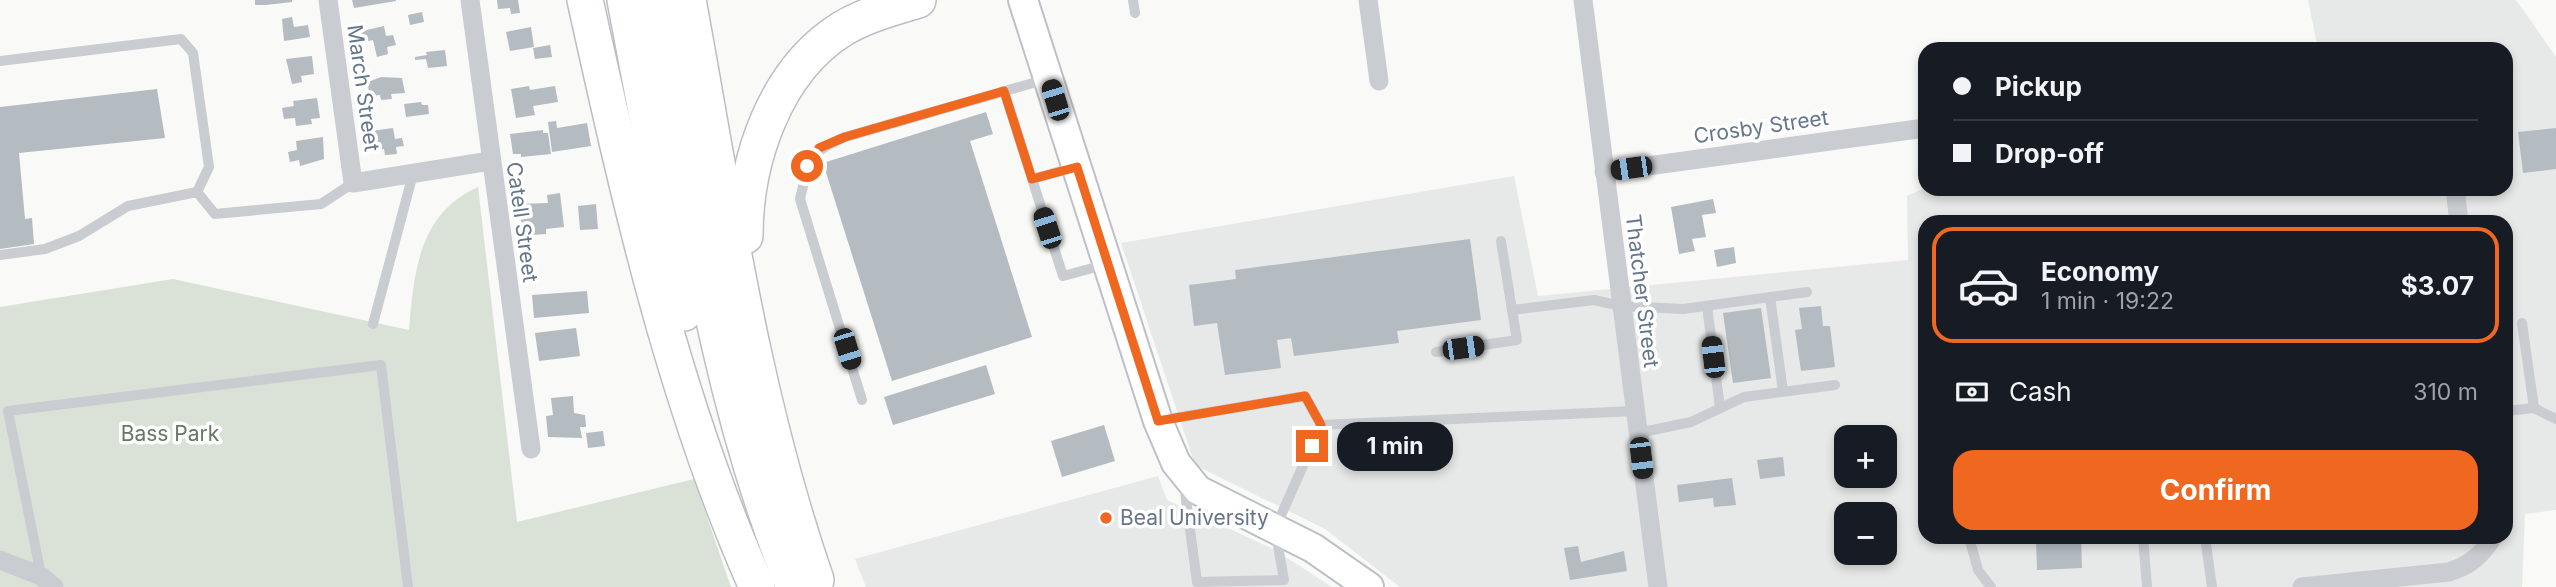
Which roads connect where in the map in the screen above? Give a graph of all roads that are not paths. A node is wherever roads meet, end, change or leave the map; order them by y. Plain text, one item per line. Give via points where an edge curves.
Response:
1 (328, 0) edge
2 (470, 0) edge
3 (585, 0) edge
4 (625, 0) edge
5 (655, 0) edge
6 (688, 0) edge
7 (918, 0) edge
8 (1023, 0) edge
9 (1133, 0) edge
10 (1368, 0) edge
11 (1583, 0) edge
12 (1135, 13) dead end
13 (0, 61) edge
14 (1048, 78) junction
15 (1379, 81) dead end
16 (1004, 91) junction
17 (1918, 129) edge
18 (491, 161) junction
19 (1077, 167) junction
20 (1604, 172) junction
21 (414, 173) junction
22 (1032, 179) junction
23 (353, 183) junction
24 (197, 192) junction
25 (2456, 196) edge
26 (2458, 215) edge
27 (1501, 241) dead end
28 (0, 255) edge
29 (1108, 264) junction
30 (1807, 292) dead end
31 (1770, 298) junction
32 (1621, 306) junction
33 (1707, 306) junction
34 (1512, 310) junction
35 (2522, 323) dead end
36 (373, 324) dead end
37 (1436, 352) dead end
38 (753, 355) junction
39 (1835, 385) dead end
40 (1783, 391) junction
41 (862, 400) dead end
42 (1720, 408) junction
43 (2534, 408) junction
44 (2513, 410) edge
45 (1635, 411) junction
46 (2556, 419) edge
47 (1158, 421) junction
48 (1321, 425) junction
49 (1638, 433) junction
50 (531, 449) dead end
51 (1182, 473) junction
52 (1275, 529) junction
53 (1971, 544) edge
54 (2144, 544) edge
55 (2206, 544) edge
56 (2488, 544) edge
57 (0, 560) edge
58 (48, 582) edge
59 (1285, 583) edge
60 (408, 587) edge
61 (758, 587) edge
62 (794, 587) edge
63 (818, 587) edge
64 (1369, 587) edge
65 (1658, 587) edge
66 (1991, 587) edge
67 (2147, 587) edge
68 (2212, 587) edge
69 (2302, 587) edge

1 - 23 street, March Street
2 - 18 street, Catell Street
3 - 61 highway via 667,333 726,512
4 - 61 highway via 703,401
5 - 62 highway via 725,370 748,460
6 - 38 highway
7 - 38 highway via 866,17 834,35 800,68 772,116 751,172 746,210 746,287
8 - 14 street
9 - 12 lane
10 - 15 street
11 - 20 street, Thatcher Street
13 - 24 lane via 181,38 193,53 209,167
14 - 16 lane
14 - 19 street
16 - 22 lane
16 - 41 lane via 845,137 819,148 807,166 800,199
17 - 20 street, Crosby Street
18 - 21 street
18 - 50 street, Catell Street
19 - 22 lane
19 - 29 street
20 - 32 street, Thatcher Street
21 - 23 street
21 - 36 lane
22 - 29 lane via 1063,276
23 - 24 lane via 321,204 215,214
24 - 28 lane via 128,206 109,220 45,249
25 - 26 street
27 - 34 lane
29 - 47 street
30 - 31 lane
31 - 33 lane
31 - 40 lane
32 - 33 lane
32 - 34 lane via 1594,300
32 - 45 street, Thatcher Street
33 - 42 lane
34 - 37 lane via 1517,340
35 - 43 lane
38 - 63 highway via 778,463
39 - 40 lane
40 - 42 lane via 1744,397
42 - 49 lane via 1691,422
43 - 44 lane
43 - 46 lane
45 - 48 lane
45 - 49 street, Thatcher Street
47 - 48 lane via 1305,396
47 - 51 street
48 - 52 lane
49 - 65 street, Thatcher Street
51 - 52 street via 1206,496
51 - 59 lane via 1197,582
52 - 59 lane
52 - 64 street via 1328,557
53 - 66 lane via 1978,570
54 - 67 lane
55 - 68 lane
56 - 69 street via 2468,566 2449,572
57 - 58 street
58 - 60 lane via 8,411 381,365

